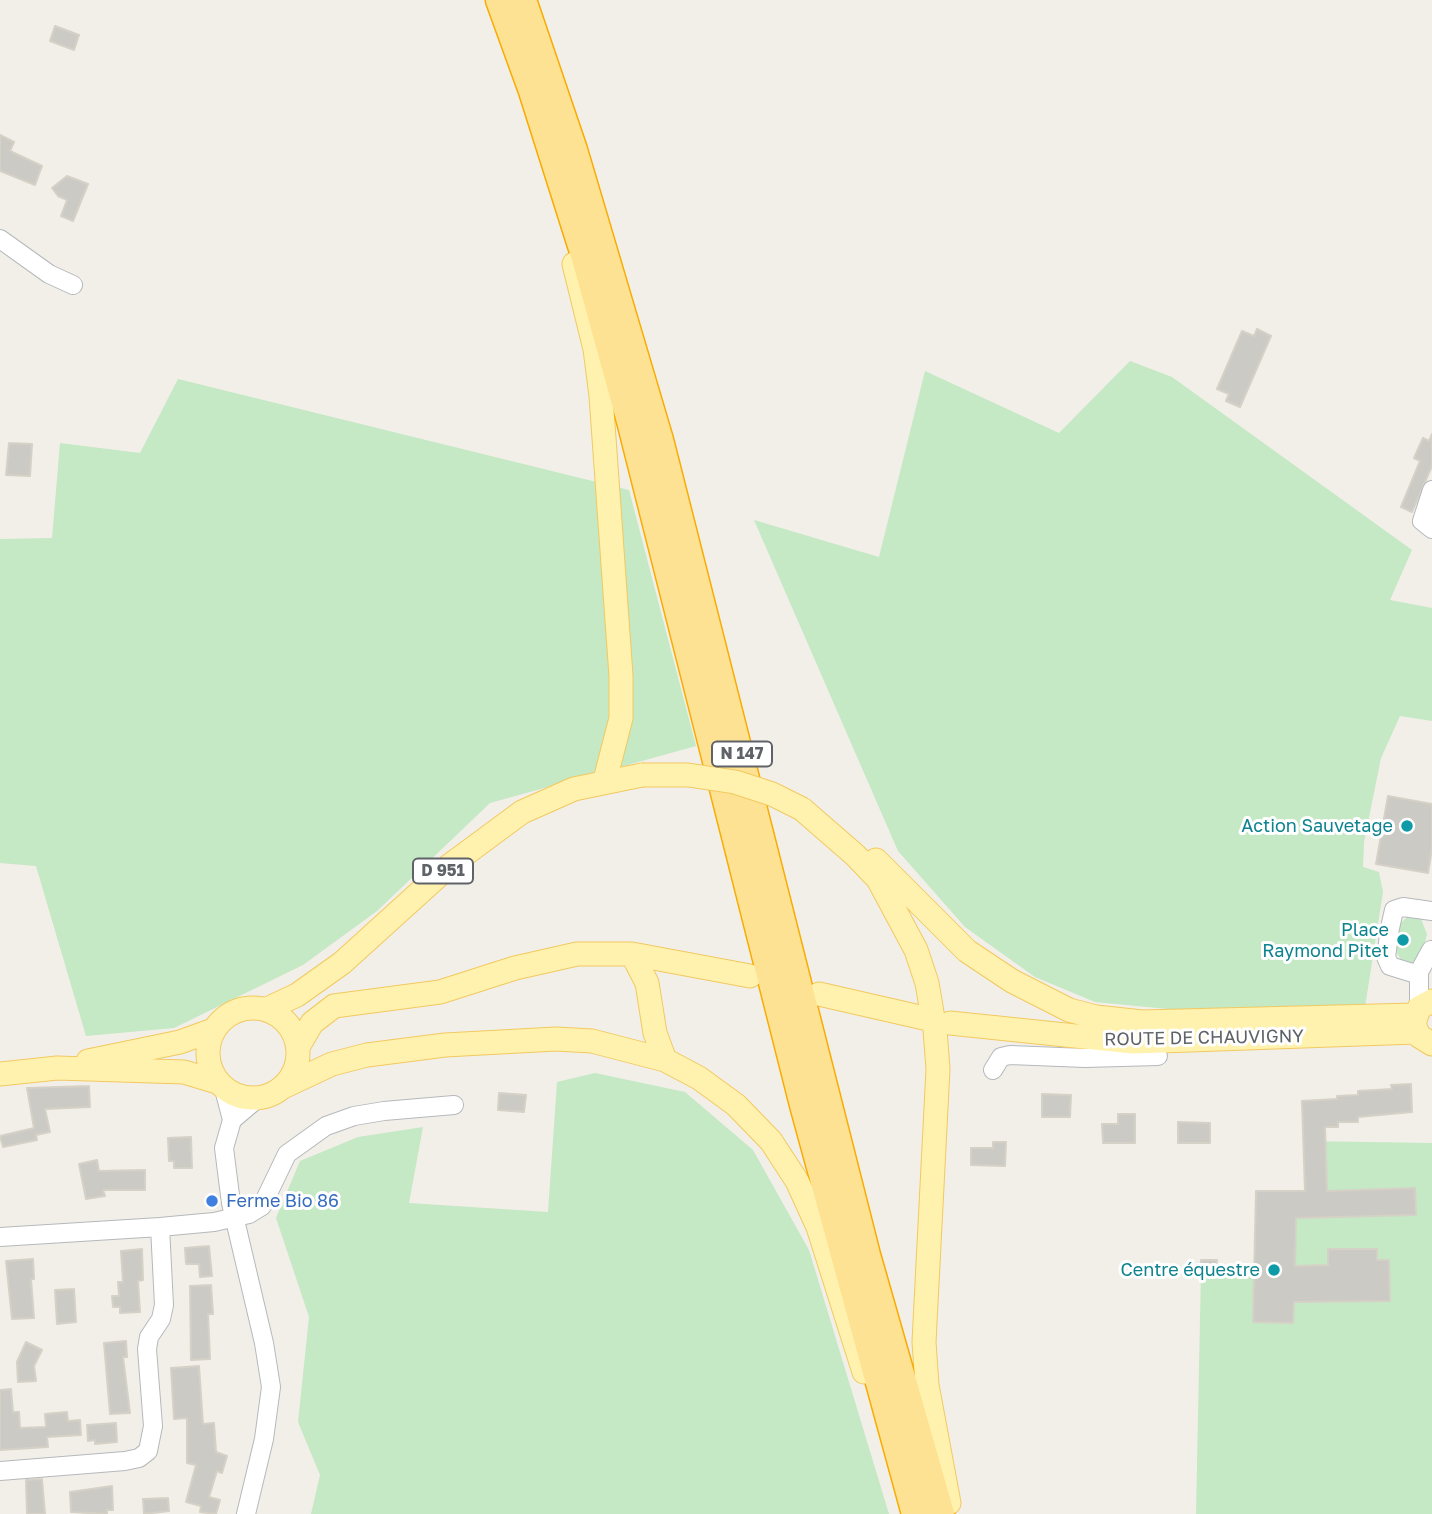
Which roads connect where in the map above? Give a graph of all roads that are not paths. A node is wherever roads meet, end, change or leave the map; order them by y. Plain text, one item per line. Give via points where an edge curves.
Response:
1 (499, 0) edge
2 (523, 0) edge
3 (532, 91) junction
4 (0, 239) edge
5 (73, 285) dead end
6 (1432, 490) edge
7 (1432, 528) edge
8 (606, 780) junction
9 (802, 809) junction
10 (1432, 911) edge
11 (632, 954) junction
12 (1428, 958) edge
13 (750, 976) dead end
14 (819, 994) dead end
15 (267, 1009) junction
16 (924, 1018) dead end
17 (1423, 1020) edge
18 (950, 1023) dead end
19 (214, 1030) junction
20 (1162, 1044) junction
21 (298, 1047) junction
22 (665, 1060) junction
23 (57, 1068) junction
24 (993, 1070) dead end
25 (0, 1074) edge
26 (221, 1085) junction
27 (283, 1087) junction
28 (258, 1098) junction
29 (454, 1105) dead end
30 (233, 1120) junction
31 (235, 1218) junction
32 (160, 1227) junction
33 (0, 1237) edge
34 (0, 1471) edge
35 (246, 1514) edge
36 (914, 1514) edge
37 (941, 1514) edge
38 (952, 1514) edge

1 - 3 highway, N 147
2 - 37 highway, N 147 via 574,150 660,440 867,1255
3 - 8 main road via 594,349 601,396 622,697
3 - 36 highway, N 147 via 630,421 803,1105
4 - 5 street
6 - 7 street via 1422,521
8 - 9 main road, D 951, bridge via 688,775 735,782
8 - 15 main road, D 951 via 549,799 498,827 342,963 297,995
9 - 20 main road, ROUTE DE CHAUVIGNY / D 951 via 820,817 872,857 967,951 1012,981 1069,1010 1105,1018
9 - 38 main road via 877,879 916,950 927,983 938,1069 924,1342 931,1412
10 - 12 street via 1394,910 1386,957 1390,966
11 - 13 main road
11 - 21 main road via 549,959 440,992 334,1006 312,1023
11 - 22 main road via 647,982 655,1033
12 - 17 street
14 - 16 main road
15 - 19 main road via 237,1010
15 - 21 main road via 288,1024
17 - 20 main road, ROUTE DE CHAUVIGNY / D 951
18 - 20 main road, ROUTE DE CHAUVIGNY / D 951
19 - 23 main road via 180,1042
19 - 26 main road via 207,1056
20 - 24 street via 1085,1058 1010,1055 1001,1057
21 - 27 main road via 296,1069
22 - 27 main road via 592,1041 445,1045 358,1057
22 - 36 main road via 736,1105 771,1141 797,1181 818,1227
23 - 25 main road
23 - 26 main road via 184,1072
26 - 28 main road via 246,1098
26 - 30 street
27 - 28 main road
28 - 30 street
29 - 31 street via 364,1114 326,1126 287,1154 262,1206
30 - 31 street via 224,1148
31 - 32 street
31 - 35 street via 271,1387
32 - 33 street
32 - 34 street via 164,1305 147,1349 153,1426 148,1451 125,1461

